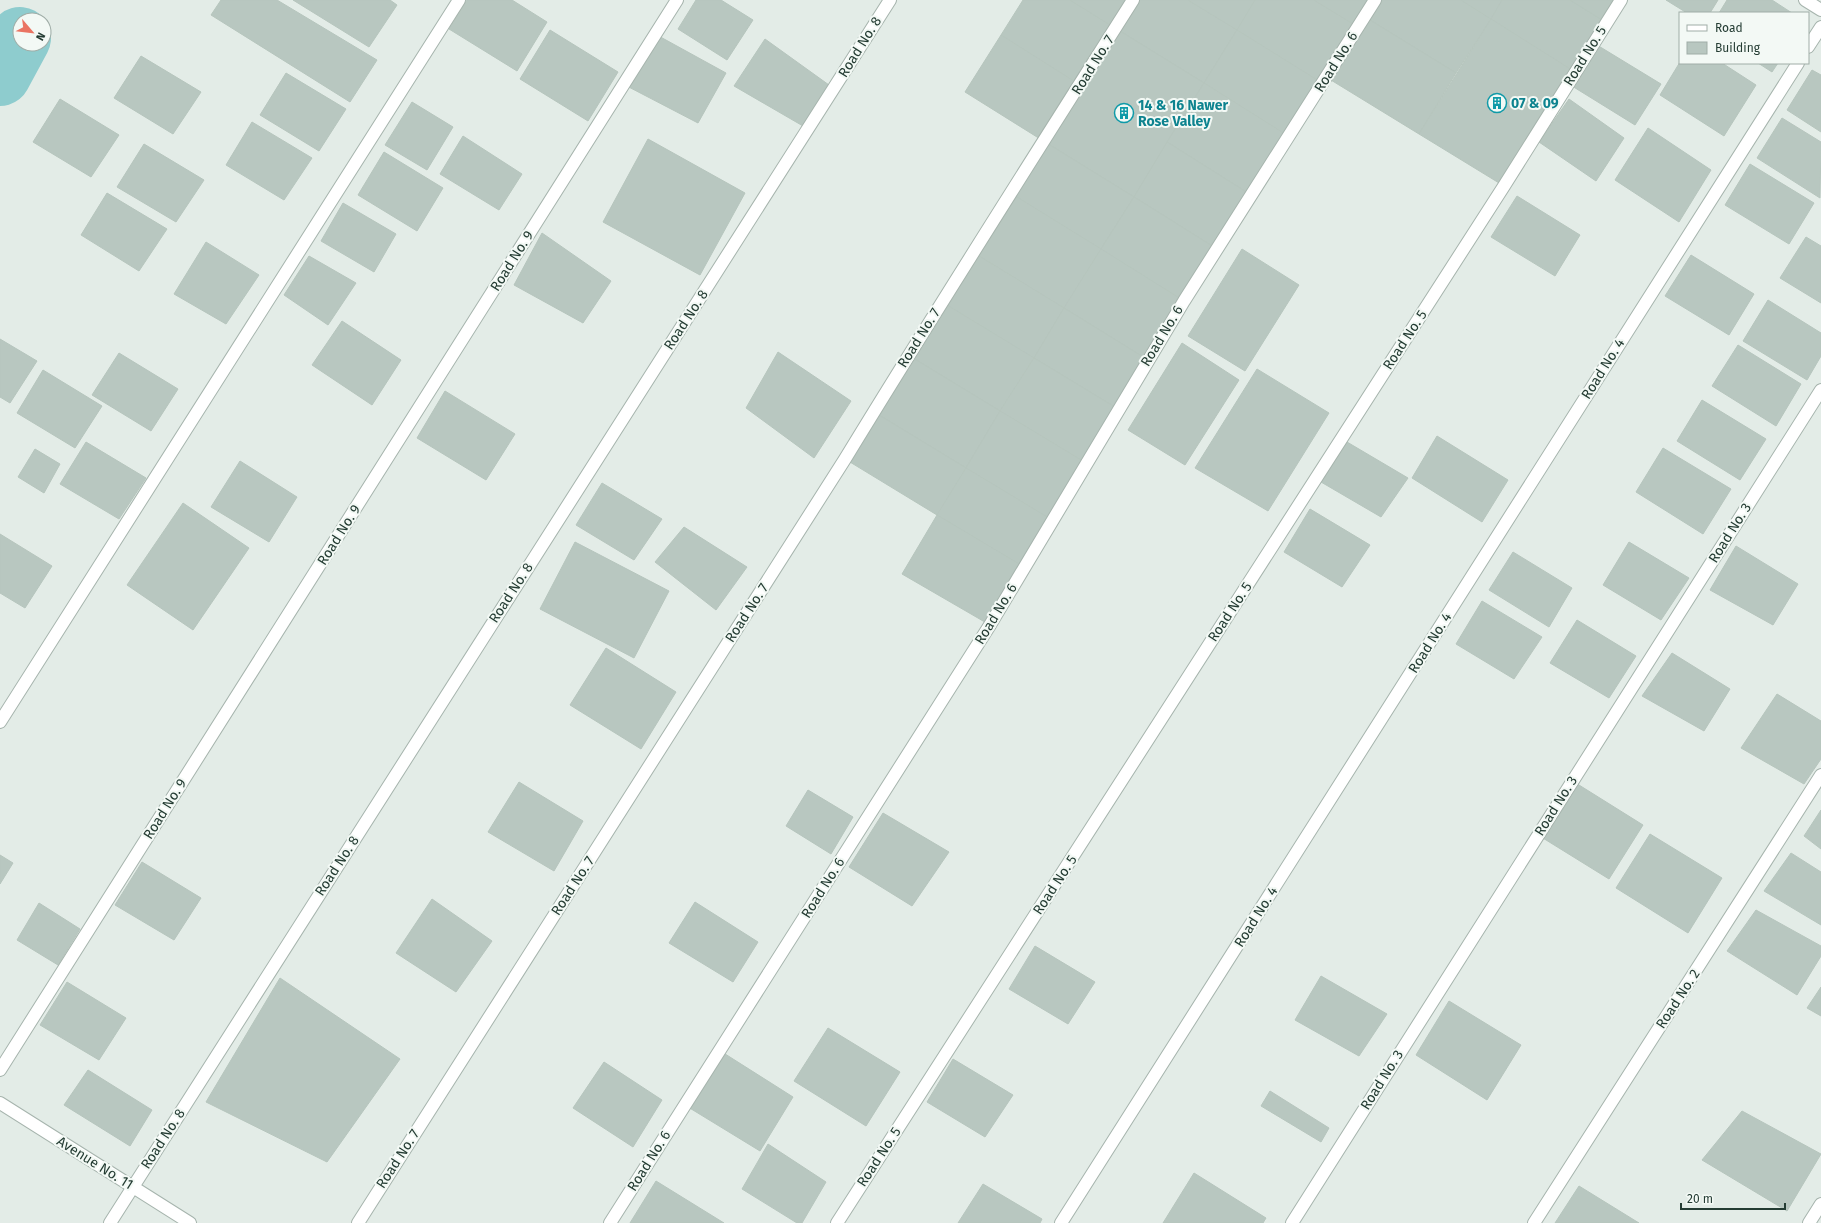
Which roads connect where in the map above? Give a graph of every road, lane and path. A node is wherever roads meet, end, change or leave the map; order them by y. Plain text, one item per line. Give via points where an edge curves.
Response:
1 (459, 0) edge
2 (677, 0) edge
3 (890, 0) edge
4 (1133, 0) edge
5 (1375, 0) edge
6 (1621, 0) edge
7 (1805, 0) edge
8 (1821, 10) edge
9 (1821, 26) edge
10 (1809, 45) edge
11 (1797, 64) edge
12 (1821, 390) edge
13 (0, 722) edge
14 (1821, 775) edge
15 (0, 1070) edge
16 (0, 1103) edge
17 (132, 1186) junction
18 (1821, 1204) edge
19 (110, 1223) edge
20 (190, 1223) edge
21 (358, 1223) edge
22 (610, 1223) edge
23 (837, 1223) edge
24 (1062, 1223) edge
25 (1292, 1223) edge
26 (1534, 1223) edge
27 (1809, 1223) edge

1 - 13 street
2 - 15 street, Road No. 9
3 - 17 street, Road No. 8
4 - 21 street, Road No. 7 via 845,459
5 - 22 street, Road No. 6 via 1184,301 990,624
6 - 23 street, Road No. 5
7 - 8 street
9 - 10 street
11 - 24 street, Road No. 4
12 - 25 street, Road No. 3
14 - 26 street, Road No. 2
16 - 17 street, Avenue No. 11
17 - 19 street, Road No. 8
17 - 20 street, Avenue No. 11
18 - 27 street

